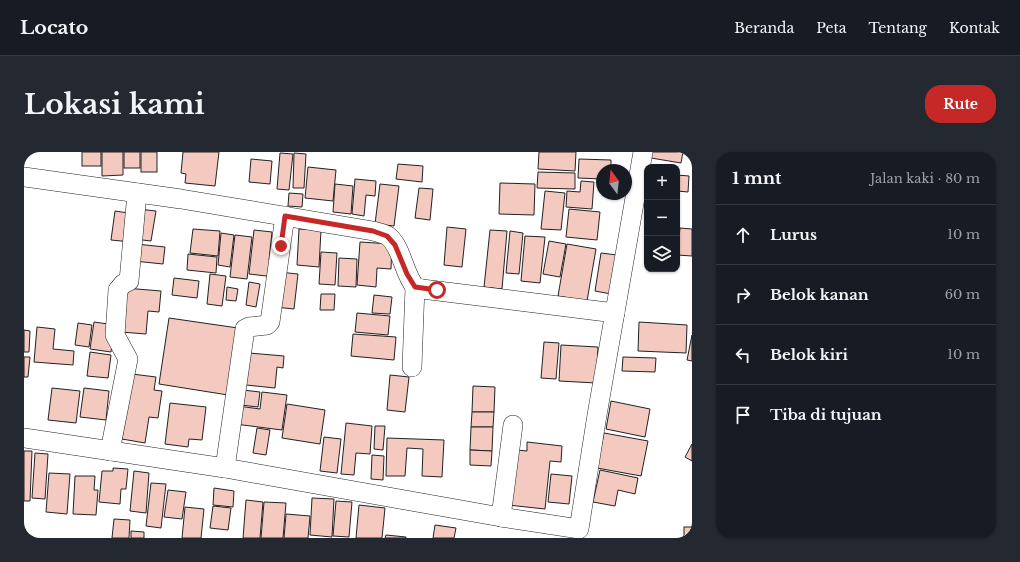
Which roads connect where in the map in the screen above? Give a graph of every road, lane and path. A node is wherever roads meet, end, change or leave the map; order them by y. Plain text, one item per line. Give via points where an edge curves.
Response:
1 (643, 152) edge
2 (24, 177) edge
3 (137, 193) junction
4 (285, 216) junction
5 (415, 287) junction
6 (615, 313) junction
7 (412, 367) dead end
8 (513, 425) dead end
9 (24, 438) edge
10 (110, 451) junction
11 (224, 468) junction
12 (501, 517) junction
13 (578, 534) edge

1 - 6 street
2 - 3 street
3 - 4 street
3 - 10 street via 129,281 118,290 115,335 128,359
4 - 5 street via 373,231 387,236 395,245
4 - 11 street via 270,322 267,325 245,329
5 - 6 street
5 - 7 street
6 - 13 street
8 - 12 street
9 - 10 street
10 - 11 street
11 - 12 street
12 - 13 street

